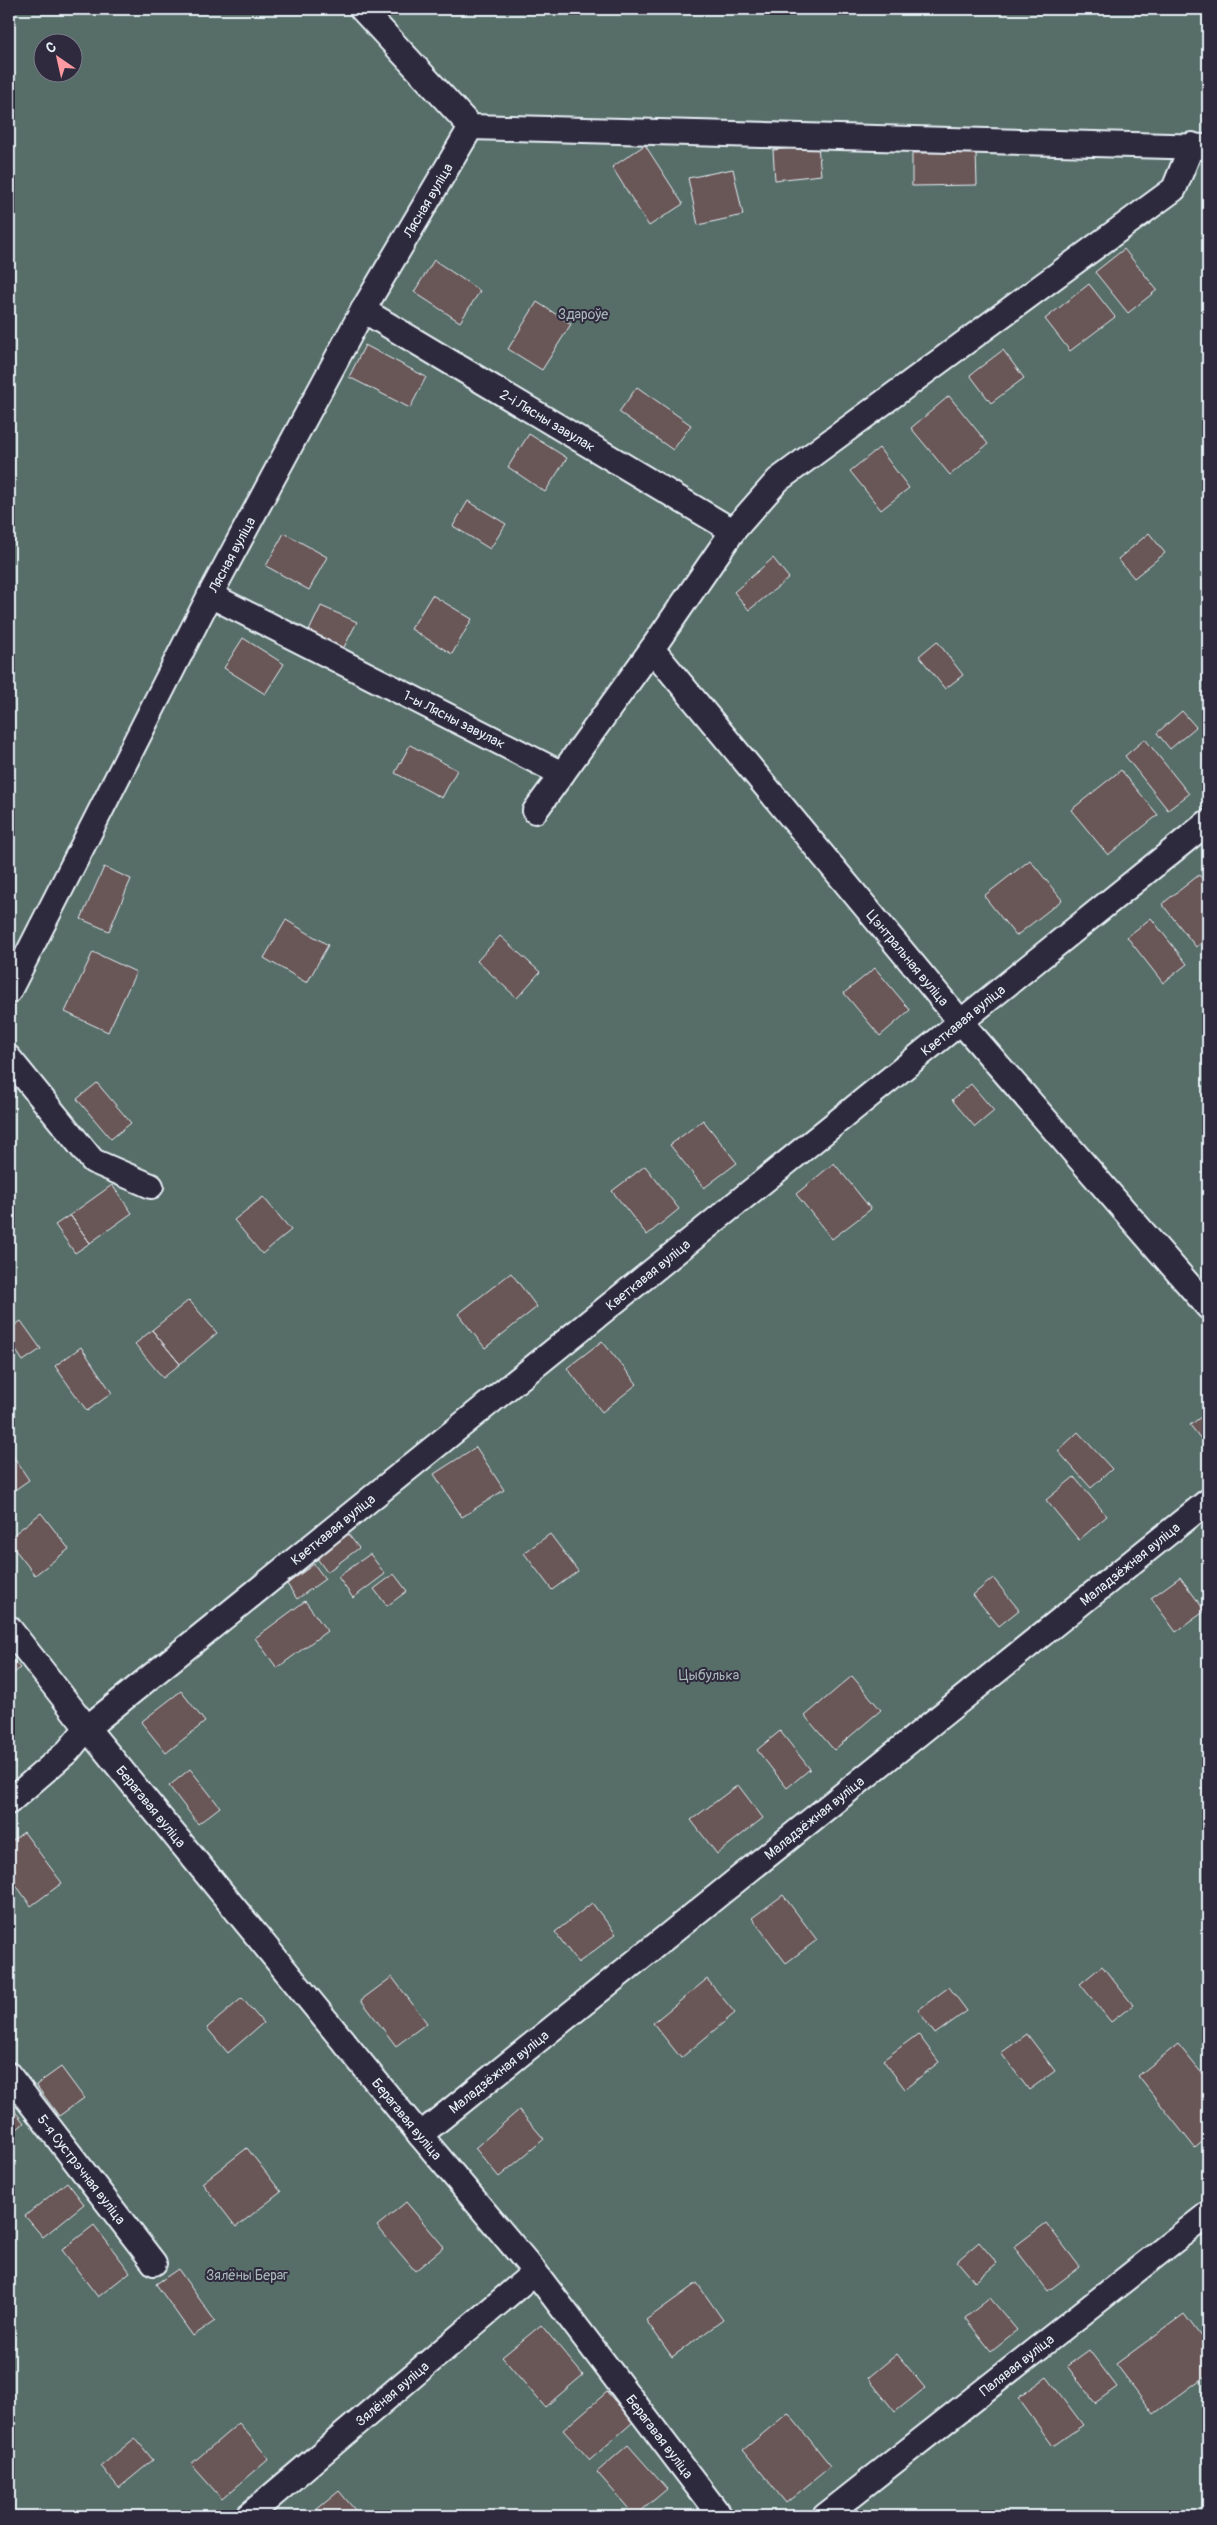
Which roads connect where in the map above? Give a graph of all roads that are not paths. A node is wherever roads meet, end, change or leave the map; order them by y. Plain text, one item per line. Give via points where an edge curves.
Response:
1 (362, 9) edge
2 (471, 127) junction
3 (1200, 146) edge
4 (363, 310) junction
5 (733, 532) junction
6 (210, 595) junction
7 (652, 649) junction
8 (562, 774) junction
9 (536, 811) dead end
10 (1208, 822) edge
11 (9, 991) edge
12 (960, 1021) junction
13 (9, 1058) edge
14 (151, 1186) dead end
15 (1208, 1307) edge
16 (1208, 1501) edge
17 (9, 1628) edge
18 (87, 1728) junction
19 (9, 1802) edge
20 (9, 2074) edge
21 (420, 2135) junction
22 (1208, 2214) edge
23 (154, 2263) dead end
24 (535, 2272) junction
25 (248, 2516) edge
26 (720, 2516) edge
27 (825, 2516) edge

1 - 2 lane
2 - 3 lane
2 - 4 lane, Лясная вуліца
3 - 5 lane via 1174,189 778,480
4 - 5 lane, 2-і Лясны завулак
4 - 6 lane, Лясная вуліца
5 - 7 lane
6 - 8 lane, 1-ы Лясны завулак
6 - 11 lane, Лясная вуліца
7 - 8 lane
7 - 12 lane, Цэнтральная вуліца
8 - 9 lane
10 - 12 lane, Кветкавая вуліца
12 - 15 lane, Цэнтральная вуліца
12 - 18 lane, Кветкавая вуліца
13 - 14 lane via 93,1161
16 - 21 lane, Маладзёжная вуліца
17 - 18 lane, Берагавая вуліца
18 - 19 lane, Кветкавая вуліца via 68,1750
18 - 21 lane, Берагавая вуліца
20 - 23 lane, 5-я Сустрэчная вуліца
21 - 24 lane, Берагавая вуліца
22 - 27 lane, Палявая вуліца
24 - 25 lane, Зялёная вуліца
24 - 26 lane, Берагавая вуліца

